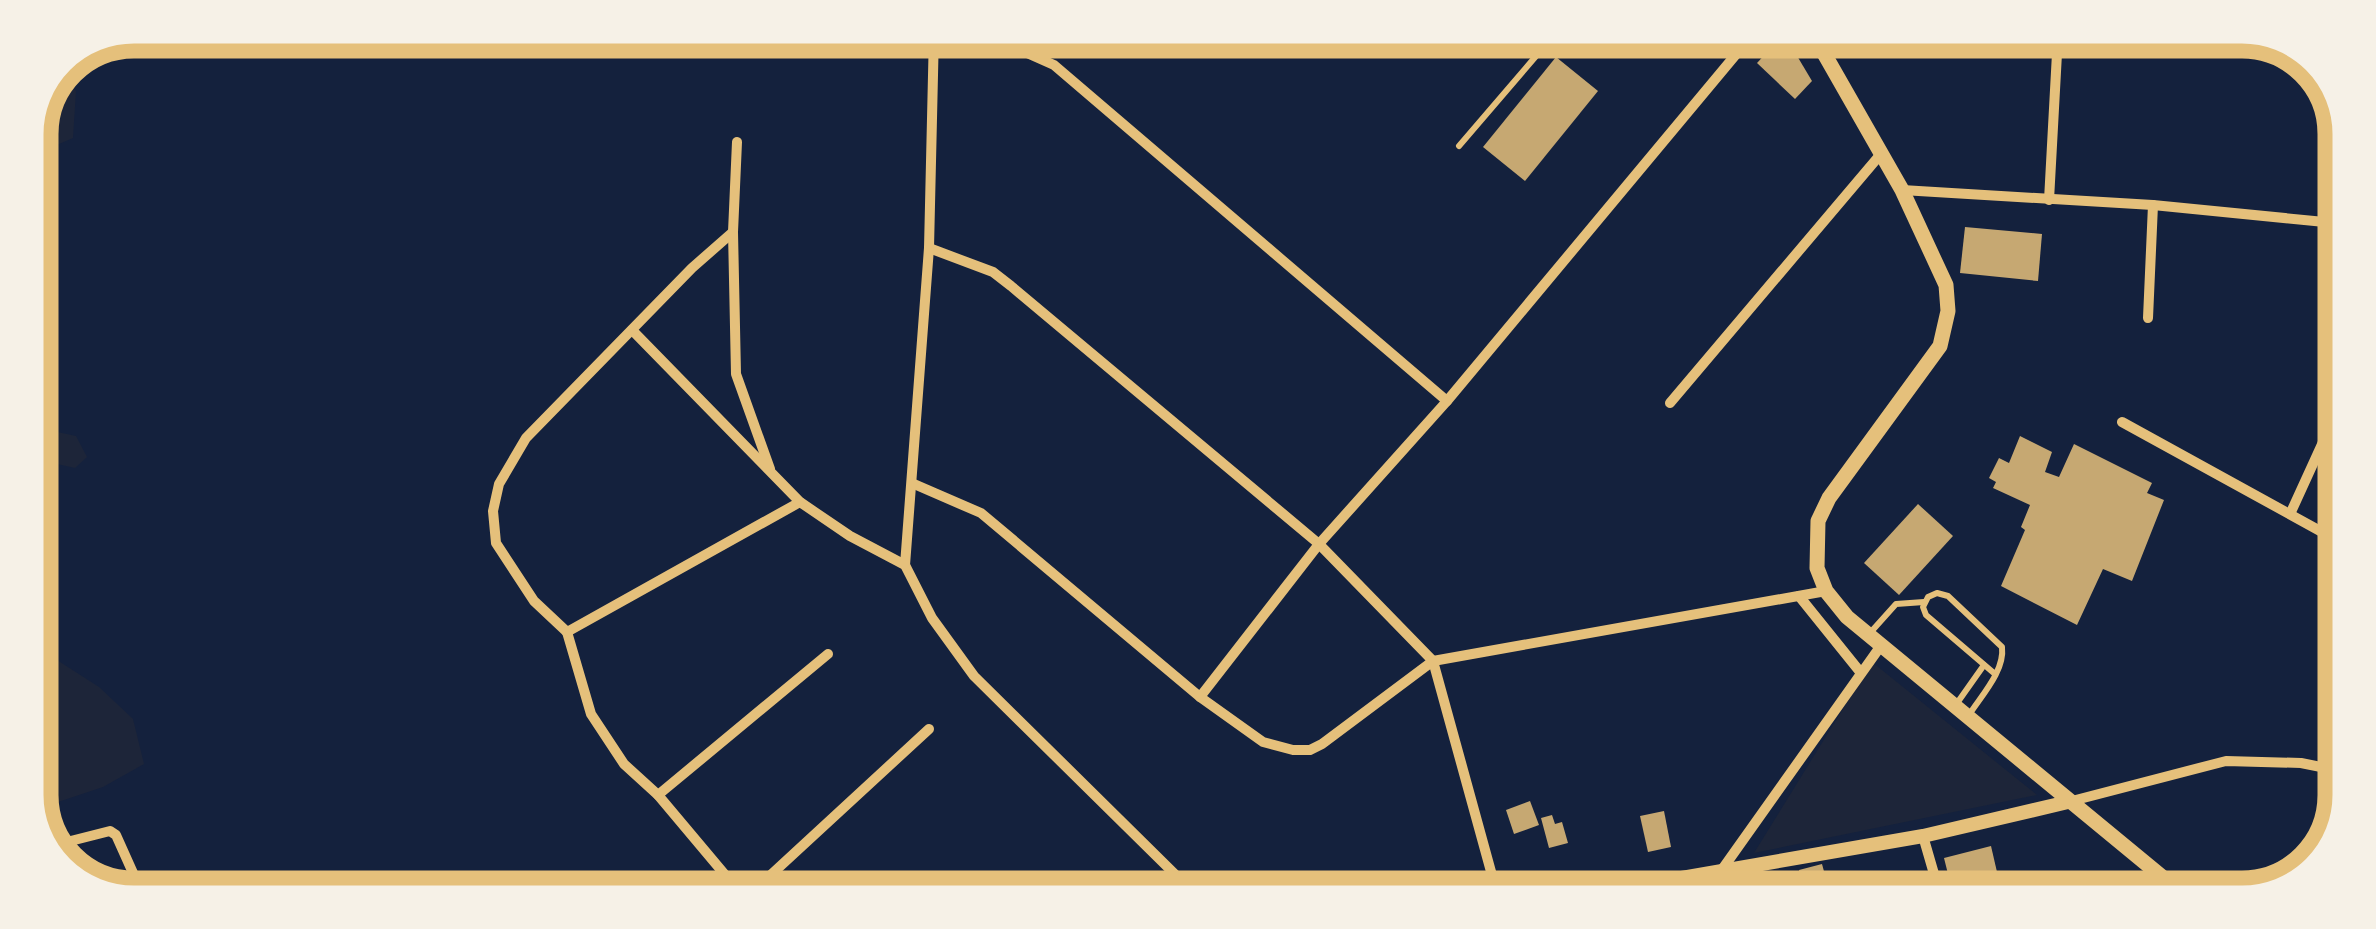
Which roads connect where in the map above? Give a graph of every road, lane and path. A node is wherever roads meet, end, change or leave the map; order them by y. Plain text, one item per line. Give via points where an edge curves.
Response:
1 (934, 51) edge
2 (1023, 51) edge
3 (1540, 51) edge
4 (1739, 51) edge
5 (1822, 51) edge
6 (2056, 51) edge
7 (737, 142) dead end
8 (1459, 146) dead end
9 (1880, 155) junction
10 (1902, 190) junction
11 (2049, 200) junction
12 (2153, 206) junction
13 (2325, 222) edge
14 (734, 232) junction
15 (929, 248) junction
16 (2148, 318) dead end
17 (632, 330) junction
18 (1447, 401) junction
19 (1670, 403) dead end
20 (2122, 422) dead end
21 (2325, 449) edge
22 (772, 474) junction
23 (914, 484) junction
24 (800, 502) junction
25 (2291, 512) junction
26 (2325, 533) edge
27 (1319, 544) junction
28 (905, 566) junction
29 (1826, 591) junction
30 (1798, 596) junction
31 (1924, 602) junction
32 (567, 632) junction
33 (1874, 641) junction
34 (828, 654) dead end
35 (1432, 662) junction
36 (1984, 665) junction
37 (1861, 673) junction
38 (1995, 674) junction
39 (1200, 697) junction
40 (1961, 713) junction
41 (929, 729) dead end
42 (2325, 768) edge
43 (658, 796) junction
44 (2068, 802) junction
45 (1923, 836) junction
46 (65, 841) edge
47 (1721, 871) junction
48 (135, 878) edge
49 (731, 878) edge
50 (765, 878) edge
51 (1179, 878) edge
52 (1493, 878) edge
53 (1681, 878) edge
54 (1724, 878) edge
55 (1935, 878) edge
56 (2163, 878) edge

1 - 15 street
2 - 18 street via 1054,65
3 - 8 lane
4 - 18 street
5 - 9 main road
6 - 11 street
7 - 14 street
9 - 10 main road
9 - 19 street
10 - 11 street
10 - 29 main road via 1946,285 1948,311 1940,346 1818,521 1817,568
11 - 12 street
12 - 13 street
12 - 16 street
14 - 17 street
14 - 22 street via 736,374
15 - 23 street
15 - 27 street via 1012,286
17 - 22 street
17 - 32 street via 526,438 496,497 496,543 534,601
18 - 27 street
20 - 25 street
21 - 25 street
22 - 24 street
23 - 28 street
23 - 39 street via 981,512
24 - 28 street
24 - 32 street
25 - 26 street
27 - 35 street
27 - 39 street
28 - 51 street via 974,676
29 - 30 street
29 - 33 main road
30 - 35 street
30 - 37 street
31 - 33 lane via 1896,604
31 - 36 lane via 1926,615
31 - 38 lane via 1948,596 1993,635 2003,659
32 - 43 street via 591,714 624,764
33 - 37 street
33 - 40 main road
34 - 43 street
35 - 39 street via 1310,750 1263,742
35 - 52 street
36 - 38 lane
36 - 40 lane
37 - 47 street
38 - 40 lane
40 - 44 main road
41 - 50 street
42 - 44 street via 2226,761
43 - 49 street
44 - 45 street
44 - 56 main road
45 - 47 street
45 - 55 street
46 - 48 street via 104,829 116,835
47 - 53 street
47 - 54 street

